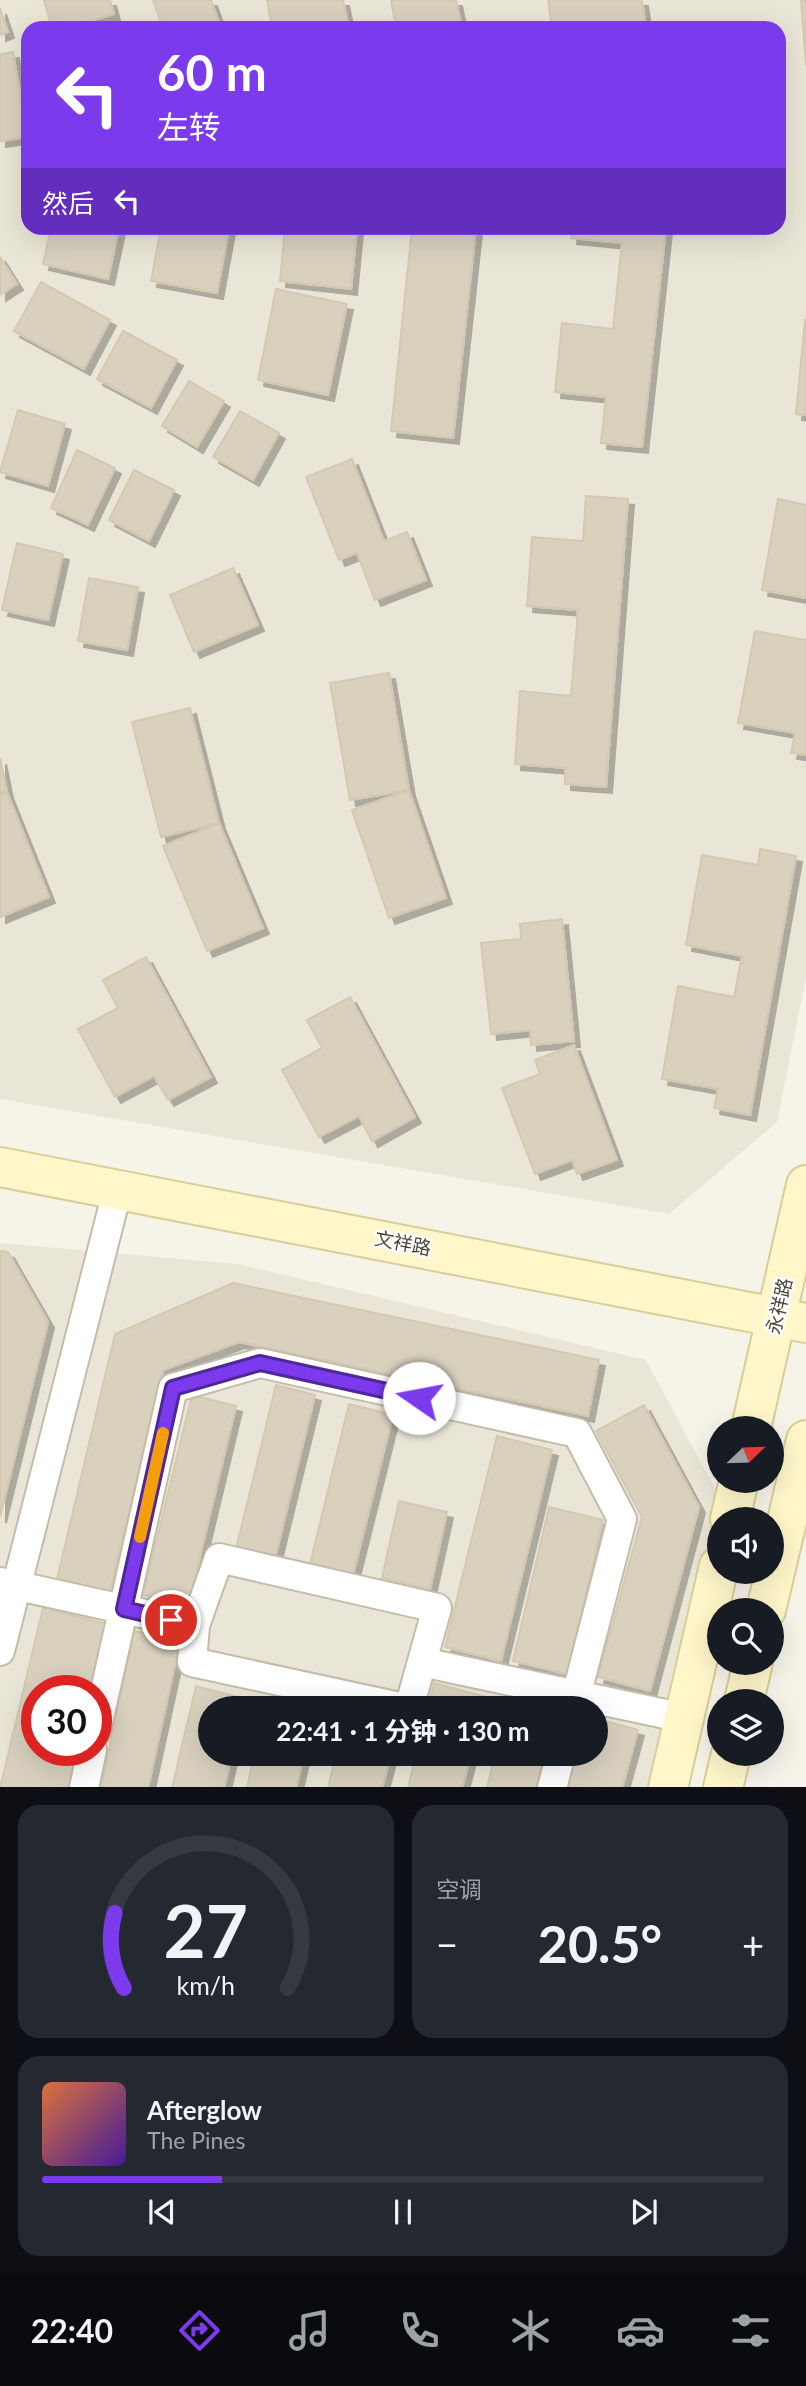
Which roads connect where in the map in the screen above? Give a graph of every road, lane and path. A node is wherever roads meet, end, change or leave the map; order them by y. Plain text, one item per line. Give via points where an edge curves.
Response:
1 (0, 1167) edge
2 (806, 1185) edge
3 (118, 1188) junction
4 (791, 1319) edge
5 (755, 1416) edge
6 (806, 1440) edge
7 (8, 1584) edge
8 (715, 1584) edge
9 (769, 1598) edge
10 (124, 1609) junction
11 (195, 1625) junction
12 (0, 1651) edge
13 (422, 1662) junction
14 (109, 1675) edge
15 (351, 1696) edge
16 (411, 1696) edge
17 (552, 1696) edge
18 (577, 1696) edge
19 (608, 1707) edge
20 (684, 1718) junction
21 (89, 1766) edge
22 (558, 1766) edge
23 (729, 1766) edge
24 (84, 1787) edge
25 (552, 1787) edge
26 (668, 1787) edge
27 (723, 1787) edge

1 - 3 street, 文祥路
2 - 4 street, 永祥路
3 - 4 street, 文祥路
3 - 7 street
4 - 5 street, 永祥路
6 - 9 street
7 - 10 street
7 - 12 street
8 - 20 street
10 - 11 street
10 - 14 street
10 - 18 street via 173,1388 260,1363 577,1433 622,1519
11 - 13 street via 219,1558 437,1608
11 - 15 street via 192,1662
13 - 16 street
13 - 17 street
19 - 20 street
20 - 26 street
21 - 24 street
22 - 25 street
23 - 27 street

